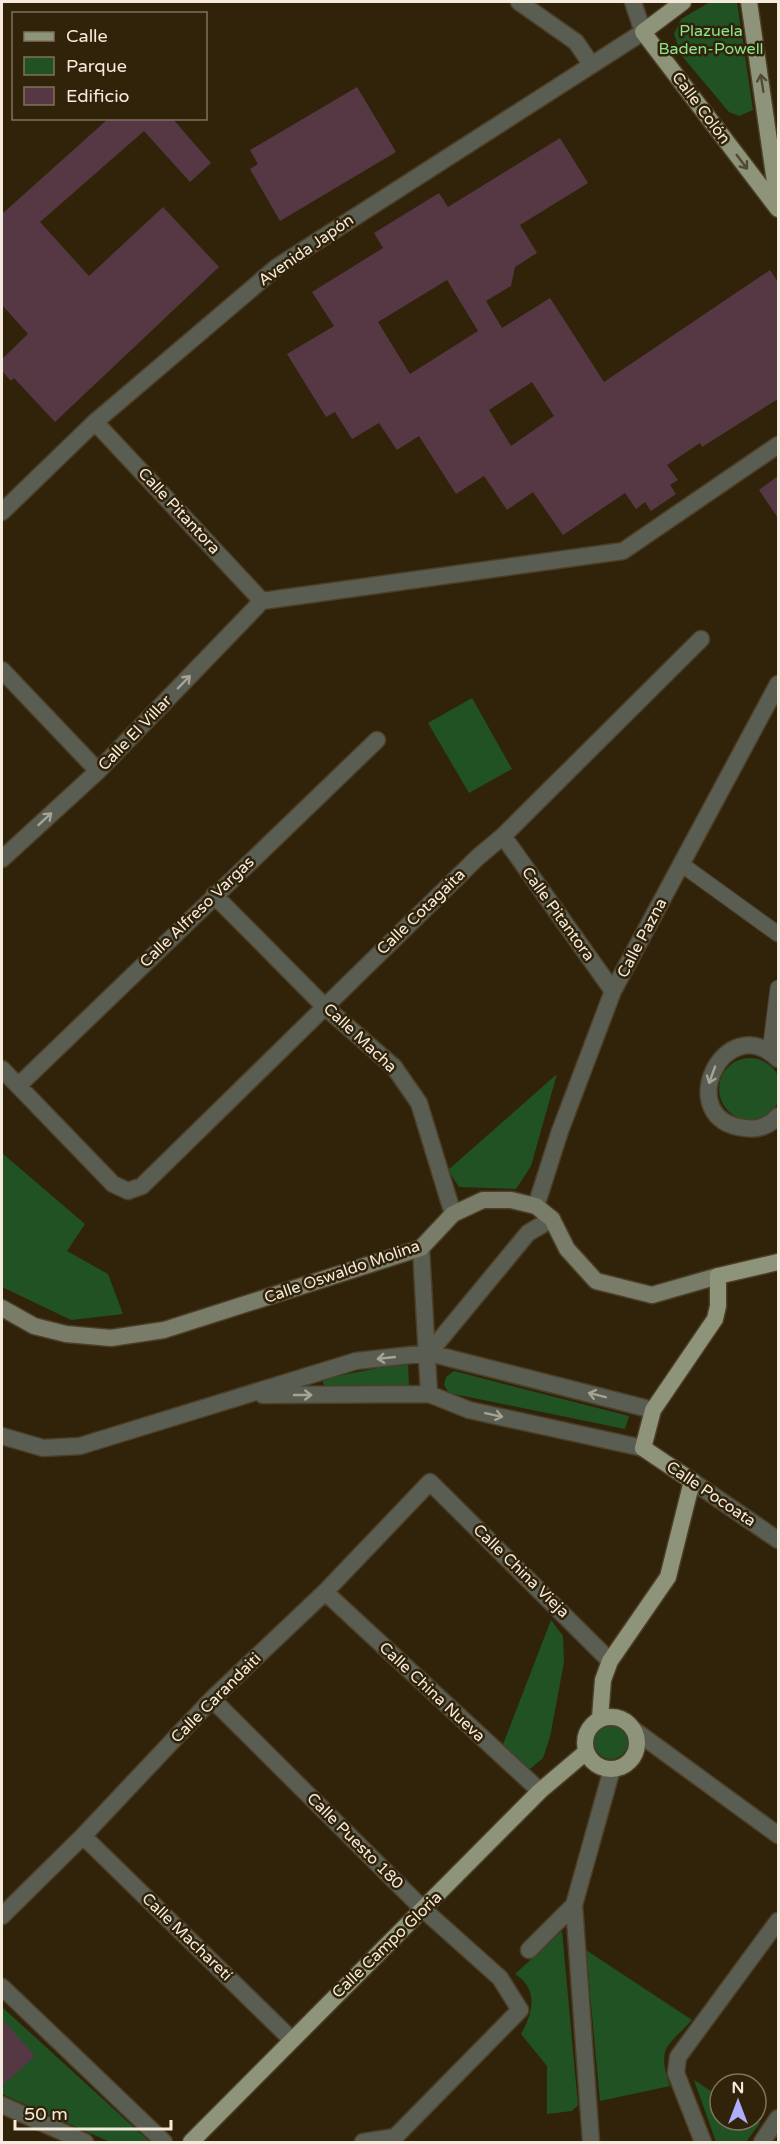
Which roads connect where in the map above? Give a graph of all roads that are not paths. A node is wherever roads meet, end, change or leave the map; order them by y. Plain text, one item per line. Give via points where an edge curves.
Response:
1 (519, 2) edge
2 (633, 2) edge
3 (683, 2) edge
4 (749, 2) edge
5 (643, 32) junction
6 (591, 64) junction
7 (778, 203) edge
8 (778, 209) edge
9 (95, 422) junction
10 (778, 445) edge
11 (2, 512) edge
12 (262, 601) junction
13 (701, 639) dead end
14 (2, 670) edge
15 (778, 684) edge
16 (377, 740) dead end
17 (98, 771) junction
18 (503, 836) junction
19 (2, 859) edge
20 (681, 864) junction
21 (214, 895) junction
22 (778, 934) edge
23 (778, 988) edge
24 (614, 991) junction
25 (325, 1006) junction
26 (774, 1055) edge
27 (2, 1069) edge
28 (19, 1085) junction
29 (778, 1116) edge
30 (536, 1206) junction
31 (453, 1214) junction
32 (552, 1219) junction
33 (421, 1248) junction
34 (777, 1264) edge
35 (718, 1276) junction
36 (2, 1308) edge
37 (429, 1353) junction
38 (429, 1394) junction
39 (244, 1395) junction
40 (653, 1410) junction
41 (2, 1436) edge
42 (643, 1448) junction
43 (692, 1481) junction
44 (430, 1482) joint
45 (778, 1540) edge
46 (325, 1592) junction
47 (610, 1661) junction
48 (212, 1700) junction
49 (600, 1718) junction
50 (634, 1730) junction
51 (586, 1752) junction
52 (612, 1769) junction
53 (540, 1791) junction
54 (778, 1835) edge
55 (83, 1836) junction
56 (574, 1905) junction
57 (424, 1910) junction
58 (2, 1916) edge
59 (778, 1920) edge
60 (530, 1950) dead end
61 (2, 1987) edge
62 (291, 2039) junction
63 (2, 2105) edge
64 (778, 2118) edge
65 (85, 2142) edge
66 (164, 2142) edge
67 (191, 2142) edge
68 (363, 2142) edge
69 (591, 2142) edge
70 (702, 2142) edge
71 (762, 2142) edge

1 - 6 street via 576,42
2 - 5 street, Calle Colón
3 - 5 main road
7 -> 4 main road
5 - 6 street, Avenida Japón
5 -> 8 main road, Calle Colón
6 - 9 street, Avenida Japón via 277,267
9 - 11 street, Avenida Japón
9 - 12 street, Calle Pitantora
10 - 12 street via 623,551
17 -> 12 street, Calle El Villar
13 - 18 street, Calle Cotagaita
14 - 17 street
15 - 20 street, Calle Pazna
16 - 21 street, Calle Alfreso Vargas
19 -> 17 street, Calle El Villar
18 - 24 street, Calle Pitantora
18 - 25 street, Calle Cotagaita
20 - 22 street
20 - 24 street, Calle Pazna
21 - 25 street, Calle Macha
21 - 28 street, Calle Alfreso Vargas
23 - 26 street
24 - 30 street, Calle Pazna
25 - 28 street, Calle Cotagaita via 142,1186 128,1191 113,1184
25 - 31 street, Calle Macha via 394,1067 419,1103
26 -> 29 street via 757,1047 742,1047 724,1056 711,1072 708,1086 710,1099 721,1117 739,1128 764,1126
27 - 28 street
30 - 31 main road, Calle Oswaldo Molina via 511,1200 483,1200
30 - 32 main road, Calle Oswaldo Molina
31 - 33 main road, Calle Oswaldo Molina
32 - 35 main road, Calle Oswaldo Molina via 567,1249 596,1281 652,1295
32 - 37 street via 528,1233
33 - 36 main road, Calle Oswaldo Molina via 164,1330 111,1338 34,1326
33 - 37 street
34 - 35 main road, Calle Oswaldo Molina
35 - 40 main road via 715,1319
37 - 38 street
37 -> 39 street via 356,1361
40 -> 37 street
39 -> 38 street
38 -> 42 street via 469,1410
39 - 41 street via 80,1446 44,1448
40 - 42 main road
42 - 43 main road, Calle Pocoata
43 - 45 street, Calle Pocoata
43 - 47 main road via 668,1577
44 - 46 street, Calle Carandaiti
44 - 47 street, Calle China Vieja
46 - 48 street, Calle Carandaiti
46 - 53 street, Calle China Nueva
47 - 49 main road via 603,1680
48 - 55 street, Calle Carandaiti
48 - 57 street, Calle Puesto 180
49 - 50 main road via 621,1718
49 - 51 main road via 589,1728
50 - 52 main road via 634,1755 621,1767
50 - 54 street
51 - 52 main road via 596,1765
51 - 53 main road, Calle Campo Gloria
52 - 56 street
53 - 57 main road, Calle Campo Gloria
55 - 58 street, Calle Carandaiti
55 - 62 street, Calle Macharetí
56 - 60 street
56 - 69 street
57 - 62 main road, Calle Campo Gloria
57 - 68 street, Calle Puesto 180 via 500,1977 520,2010 395,2137
59 - 70 street via 678,2057 676,2073
61 - 66 street
62 - 67 main road, Calle Campo Gloria
63 - 65 street
64 - 71 street

